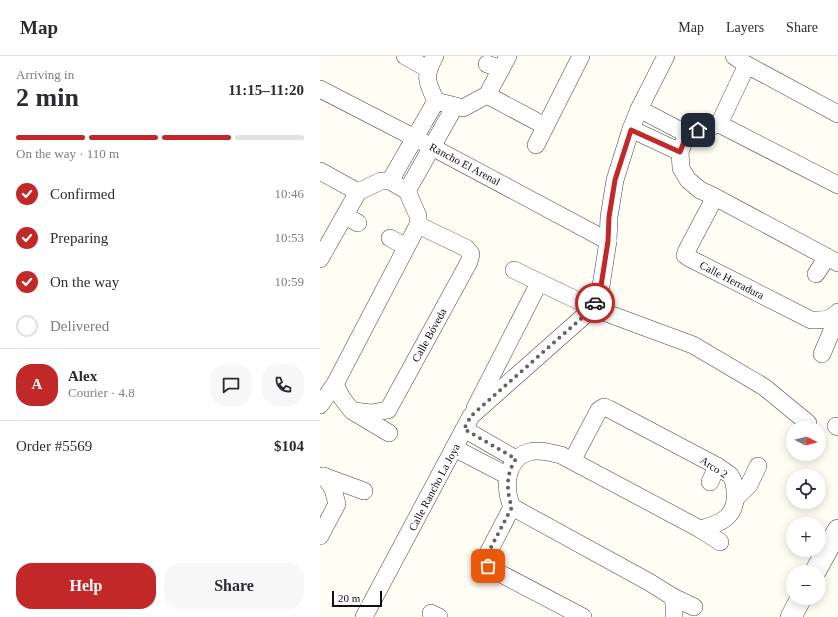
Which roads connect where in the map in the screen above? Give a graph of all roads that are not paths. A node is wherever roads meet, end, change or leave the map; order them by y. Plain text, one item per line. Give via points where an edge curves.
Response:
1 (405, 56) edge
2 (581, 56) edge
3 (666, 56) edge
4 (740, 61) edge
5 (431, 62) edge
6 (499, 63) edge
7 (320, 89) edge
8 (487, 96) junction
9 (445, 104) junction
10 (639, 109) junction
11 (838, 114) edge
12 (719, 124) junction
13 (544, 126) junction
14 (631, 130) junction
15 (687, 134) junction
16 (415, 138) junction
17 (536, 144) dead end
18 (432, 147) junction
19 (680, 152) junction
20 (320, 171) edge
21 (390, 181) junction
22 (838, 185) edge
23 (408, 191) junction
24 (358, 192) junction
25 (715, 197) junction
26 (418, 225) junction
27 (390, 238) dead end
28 (608, 241) junction
29 (406, 247) junction
30 (320, 260) edge
31 (832, 260) edge
32 (514, 270) dead end
33 (816, 274) dead end
34 (539, 283) junction
35 (593, 308) junction
36 (836, 314) edge
37 (822, 354) dead end
38 (335, 384) junction
39 (320, 405) edge
40 (352, 411) junction
41 (806, 421) edge
42 (468, 423) junction
43 (389, 433) dead end
44 (454, 448) junction
45 (516, 459) junction
46 (572, 461) junction
47 (717, 466) junction
48 (758, 466) dead end
49 (322, 475) edge
50 (508, 476) junction
51 (710, 482) dead end
52 (364, 491) dead end
53 (736, 498) junction
54 (512, 507) junction
55 (694, 521) junction
56 (323, 525) edge
57 (838, 530) edge
58 (720, 542) dead end
59 (819, 565) edge
60 (672, 597) junction
61 (797, 605) edge
62 (694, 607) dead end
63 (364, 617) edge
64 (583, 617) edge
65 (674, 617) edge
66 (791, 617) edge

1 - 5 street
2 - 13 street
3 - 10 street, Calle Rancho La Joya
4 - 11 street
4 - 12 street
5 - 9 street via 428,84
6 - 8 street
7 - 16 street, Rancho El Arenal
8 - 9 street via 463,108
8 - 13 street
9 - 16 street
9 - 18 street
10 - 14 street, Calle Rancho La Joya
10 - 15 street
12 - 15 street
12 - 22 street
13 - 17 street
14 - 19 street
14 - 28 street, Calle Rancho La Joya via 615,180
15 - 19 street
16 - 18 street, Rancho El Arenal
16 - 21 street
18 - 23 street
18 - 28 street, Rancho El Arenal
19 - 25 street via 681,168 688,180 700,190
20 - 24 street
21 - 23 street
21 - 24 street via 381,181
23 - 26 street via 418,216
24 - 30 street via 352,219
25 - 31 street
25 - 36 street, Calle Herradura via 685,255 800,307 811,320 825,321
26 - 29 street
26 - 40 street, Calle Bóveda via 466,248 471,254 469,262 395,387 388,410 371,413
27 - 29 street
28 - 35 street, Calle Rancho La Joya via 601,286
29 - 38 street via 353,363
31 - 33 street
32 - 34 street
34 - 35 street
34 - 42 street
35 - 41 street via 693,345 764,387
35 - 42 street, Calle Rancho La Joya
36 - 37 street via 834,328
38 - 39 street
38 - 40 street
40 - 43 street
42 - 44 street, Calle Rancho La Joya
42 - 45 street
44 - 50 street
44 - 63 street, Calle Rancho La Joya
45 - 46 street via 530,451 561,455
45 - 50 street
46 - 47 street, Arco 2 via 599,410 604,407
46 - 55 street
47 - 51 street
47 - 53 street, Arco 2 via 730,476 735,486
48 - 53 street via 749,485
49 - 52 street
49 - 56 street via 334,489 337,504
50 - 54 street via 507,490
53 - 55 street via 732,511 716,525
54 - 60 street via 646,588
54 - 64 street via 485,563
55 - 58 street
57 - 59 street
60 - 62 street
60 - 65 street
61 - 66 street

